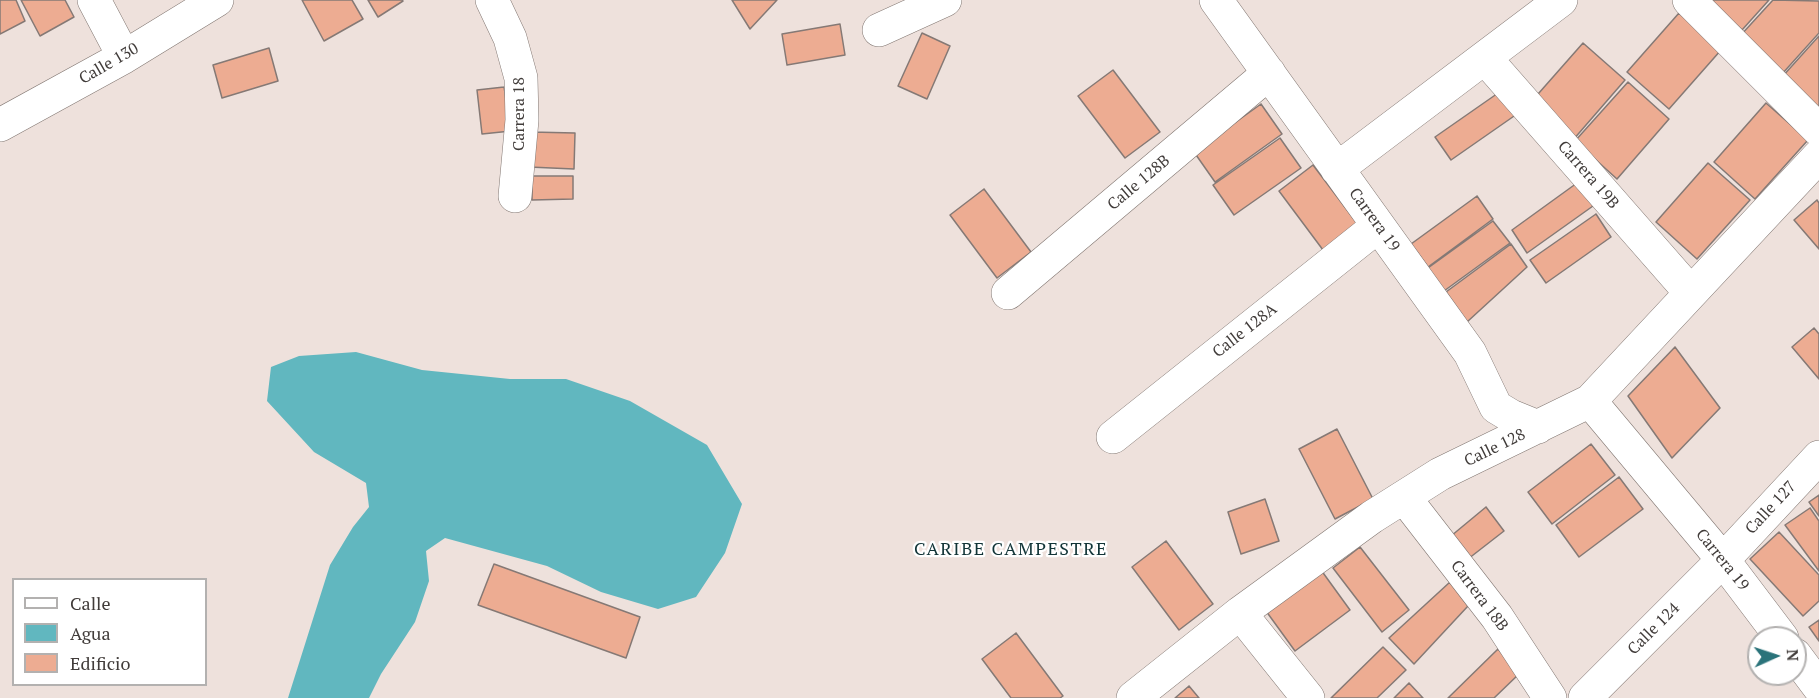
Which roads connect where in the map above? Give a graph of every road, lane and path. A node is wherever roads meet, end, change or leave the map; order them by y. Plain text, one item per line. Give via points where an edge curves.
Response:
1 (94, 0) edge
2 (217, 0) edge
3 (492, 0) edge
4 (945, 0) edge
5 (1216, 0) edge
6 (1561, 0) edge
7 (1689, 0) edge
8 (879, 30) dead end
9 (124, 57) junction
10 (1485, 58) junction
11 (1269, 74) junction
12 (0, 125) edge
13 (1819, 130) edge
14 (1819, 156) edge
15 (1337, 169) junction
16 (515, 196) dead end
17 (1378, 226) junction
18 (1008, 293) dead end
19 (1691, 293) junction
20 (1590, 401) junction
21 (1538, 427) junction
22 (1113, 436) dead end
23 (1819, 457) edge
24 (1404, 497) junction
25 (1723, 560) junction
26 (1240, 614) junction
27 (1773, 626) edge
28 (1807, 671) edge
29 (1819, 687) edge
30 (1133, 698) edge
31 (1308, 698) edge
32 (1550, 698) edge
33 (1586, 698) edge

1 - 9 street
2 - 9 street, Calle 130
3 - 16 street, Carrera 18 via 510,38 521,78 522,120
4 - 8 street
5 - 11 street, Carrera 19
6 - 10 street
7 - 13 street
9 - 12 street, Calle 130
10 - 15 street
10 - 19 street, Carrera 19B
11 - 15 street, Carrera 19
11 - 18 street, Calle 128B
14 - 19 street, Calle 128
15 - 17 street, Carrera 19
17 - 21 street, Carrera 19 via 1470,353 1496,406
17 - 22 street, Calle 128A
19 - 20 street, Calle 128
20 - 21 street, Calle 128
20 - 25 street, Carrera 19
21 - 24 street, Calle 128 via 1440,474
23 - 25 street, Calle 127
24 - 26 street, Calle 128
24 - 32 street, Carrera 18B via 1497,617
25 - 27 street, Carrera 19
25 - 33 street, Calle 124
26 - 30 street, Calle 128
26 - 31 street
28 - 29 street

